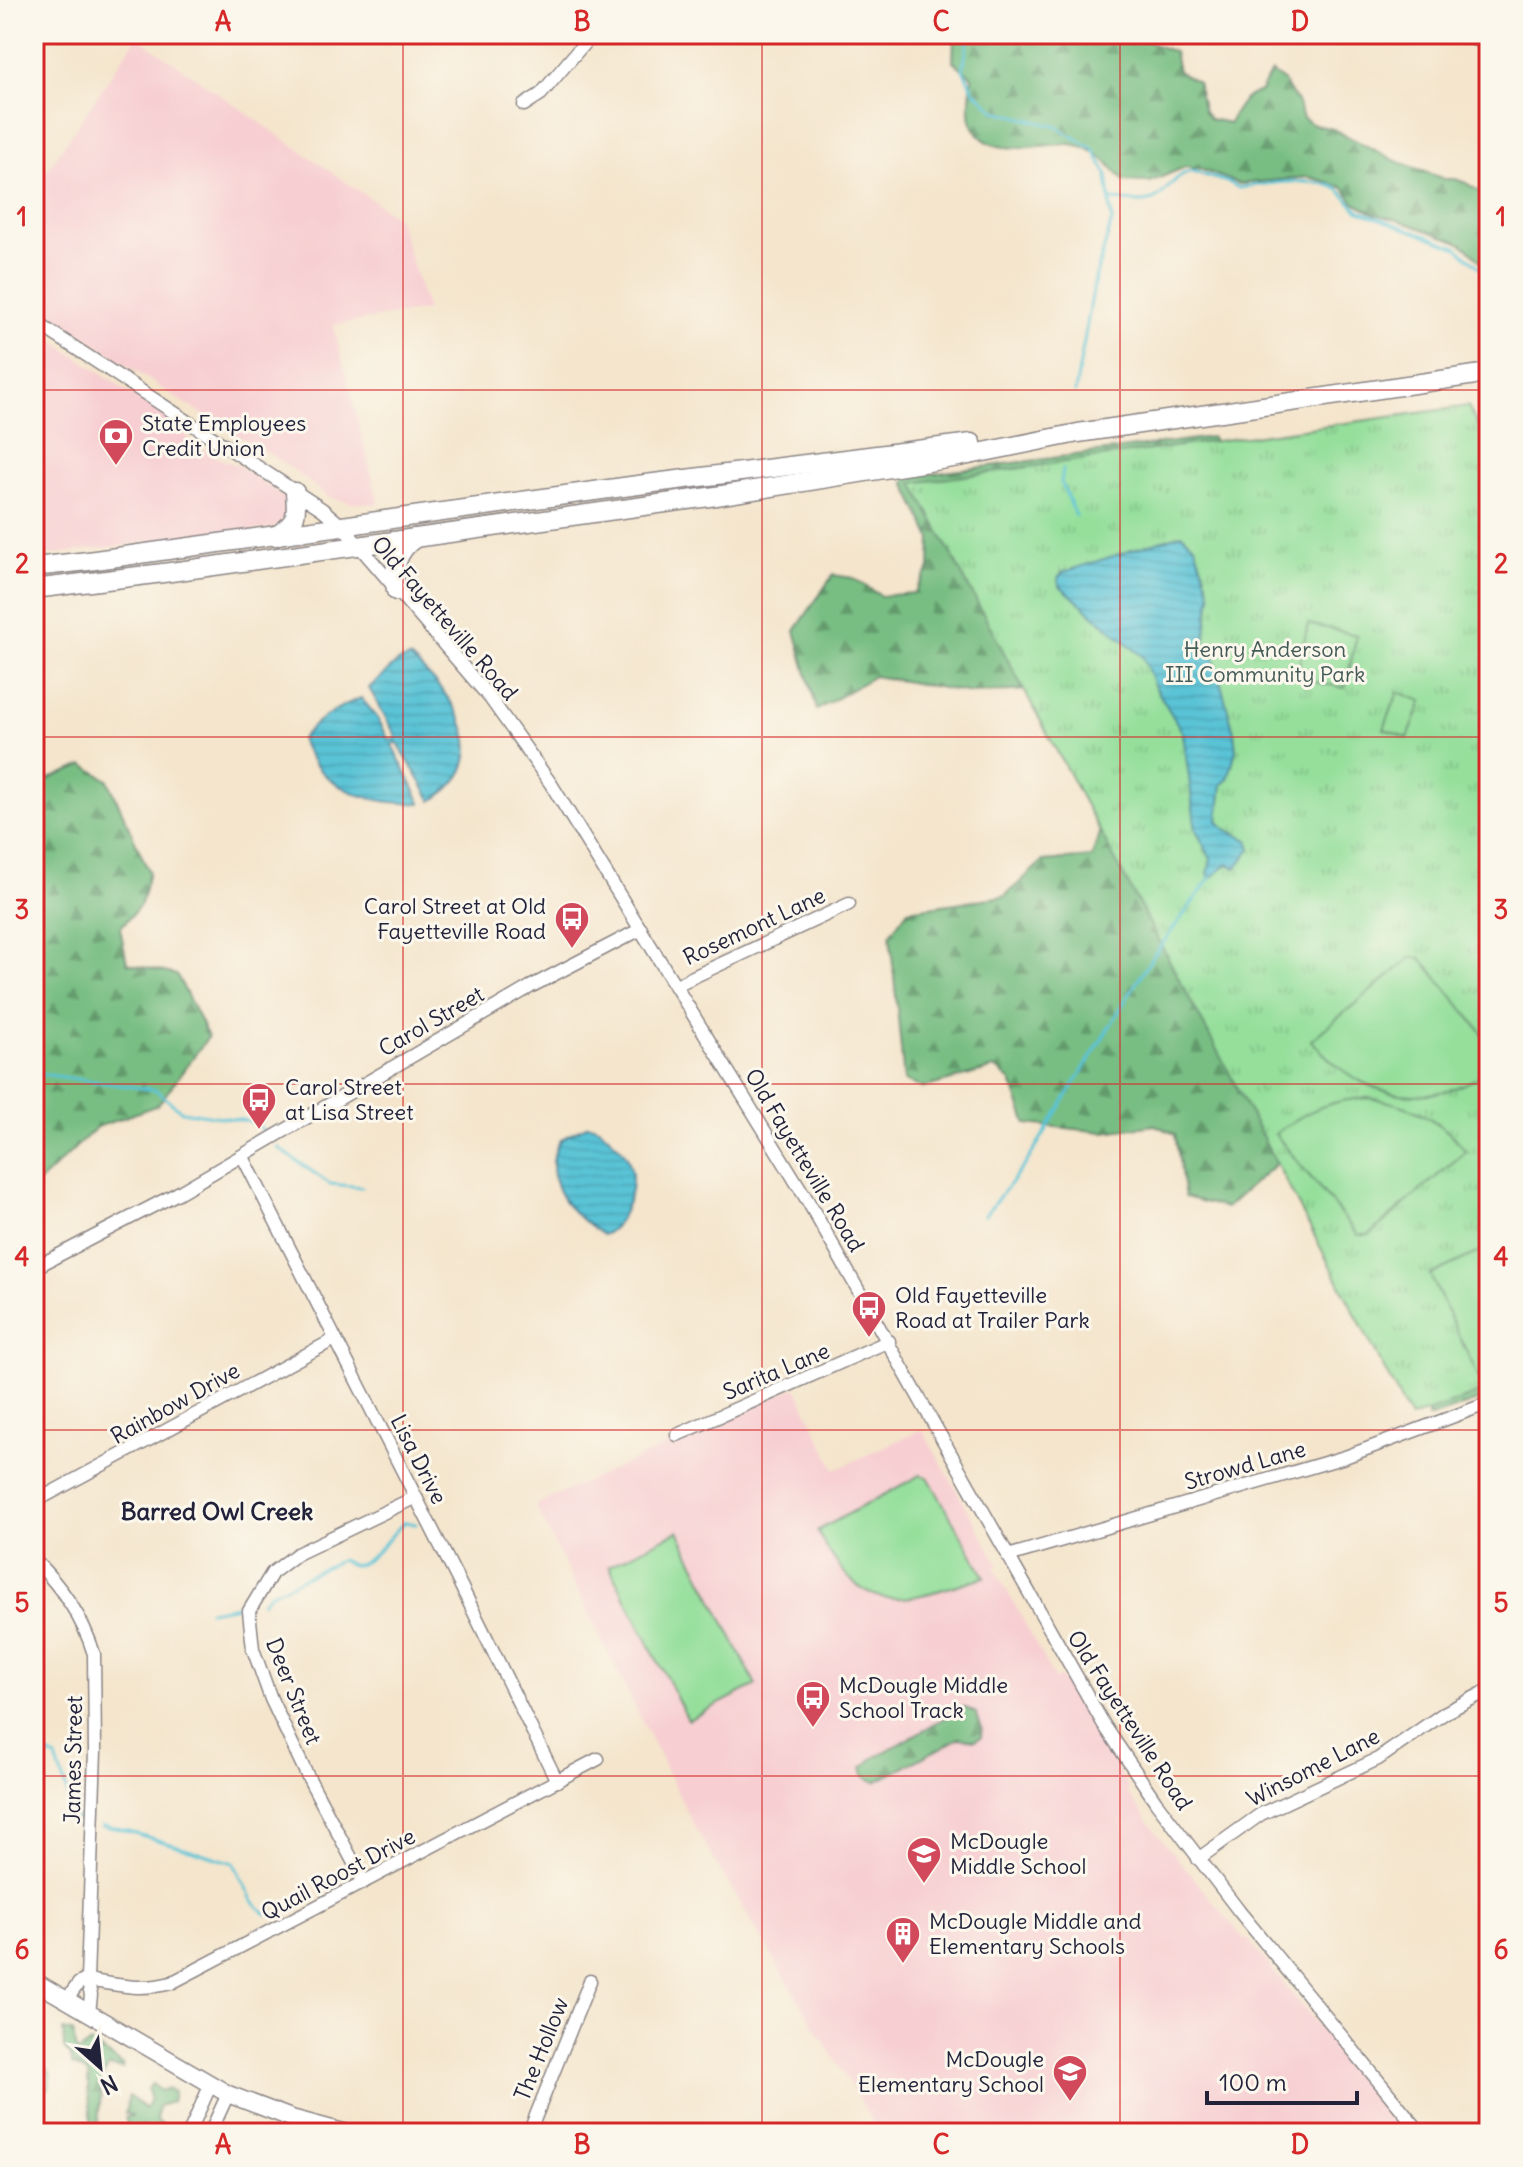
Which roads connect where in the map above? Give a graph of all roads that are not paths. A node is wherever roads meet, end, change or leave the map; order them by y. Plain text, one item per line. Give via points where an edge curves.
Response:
1 (592, 34) edge
2 (1453, 34) edge
3 (1489, 43) edge
4 (524, 105) dead end
5 (34, 321) edge
6 (1489, 373) edge
7 (1078, 433) junction
8 (295, 492) junction
9 (342, 526) junction
10 (276, 536) junction
11 (416, 537) junction
12 (357, 546) junction
13 (34, 567) edge
14 (34, 589) edge
15 (396, 591) junction
16 (849, 904) dead end
17 (641, 929) junction
18 (676, 985) junction
19 (243, 1157) junction
20 (34, 1268) edge
21 (335, 1339) junction
22 (889, 1341) junction
23 (1489, 1403) edge
24 (677, 1435) dead end
25 (416, 1497) junction
26 (34, 1502) edge
27 (1008, 1556) junction
28 (34, 1560) edge
29 (1489, 1690) edge
30 (598, 1759) dead end
31 (557, 1781) junction
32 (1198, 1859) junction
33 (364, 1882) junction
34 (87, 1980) junction
35 (34, 1981) edge
36 (590, 1981) dead end
37 (67, 1999) junction
38 (89, 2013) junction
39 (210, 2086) junction
40 (228, 2094) junction
41 (189, 2133) edge
42 (210, 2133) edge
43 (347, 2133) edge
44 (529, 2133) edge
45 (1421, 2133) edge

1 - 4 street via 541,94
2 - 3 street
5 - 8 street, Old Fayetteville Road
6 - 7 highway
7 - 9 highway
7 - 11 highway via 716,496
8 - 9 street, Old Fayetteville Road
8 - 10 highway via 297,515
9 - 10 highway
9 - 12 street, Old Fayetteville Road
10 - 13 highway
11 - 12 highway
11 - 15 highway via 397,557
12 - 14 highway
12 - 15 street, Old Fayetteville Road
15 - 17 street, Old Fayetteville Road via 503,715
16 - 18 street, Rosemont Lane
17 - 18 street, Old Fayetteville Road
17 - 19 street, Carol Street via 530,987
18 - 22 street, Old Fayetteville Road
19 - 20 street, Carol Street
19 - 21 street, Lisa Drive
21 - 25 street, Lisa Drive
21 - 26 street, Rainbow Drive
22 - 24 street, Sarita Lane
22 - 27 street, Old Fayetteville Road
23 - 27 street, Strowd Lane via 1345,1457
25 - 31 street, Lisa Drive
25 - 33 street, Deer Street via 297,1554 272,1573 249,1611 253,1649 271,1699
27 - 32 street, Old Fayetteville Road via 1104,1725
28 - 34 street, James Street via 70,1603 94,1654
29 - 32 street, Winsome Lane via 1446,1712 1378,1759 1261,1814
30 - 31 street, Quail Roost Drive
31 - 33 street, Quail Roost Drive
32 - 45 street, Old Fayetteville Road
33 - 34 street, Quail Roost Drive via 171,1983 129,1988
34 - 37 street
34 - 38 street, James Street
35 - 37 main road
36 - 44 street, The Hollow
37 - 38 main road
38 - 39 main road
39 - 40 main road
39 - 41 street
40 - 42 street
40 - 43 main road

